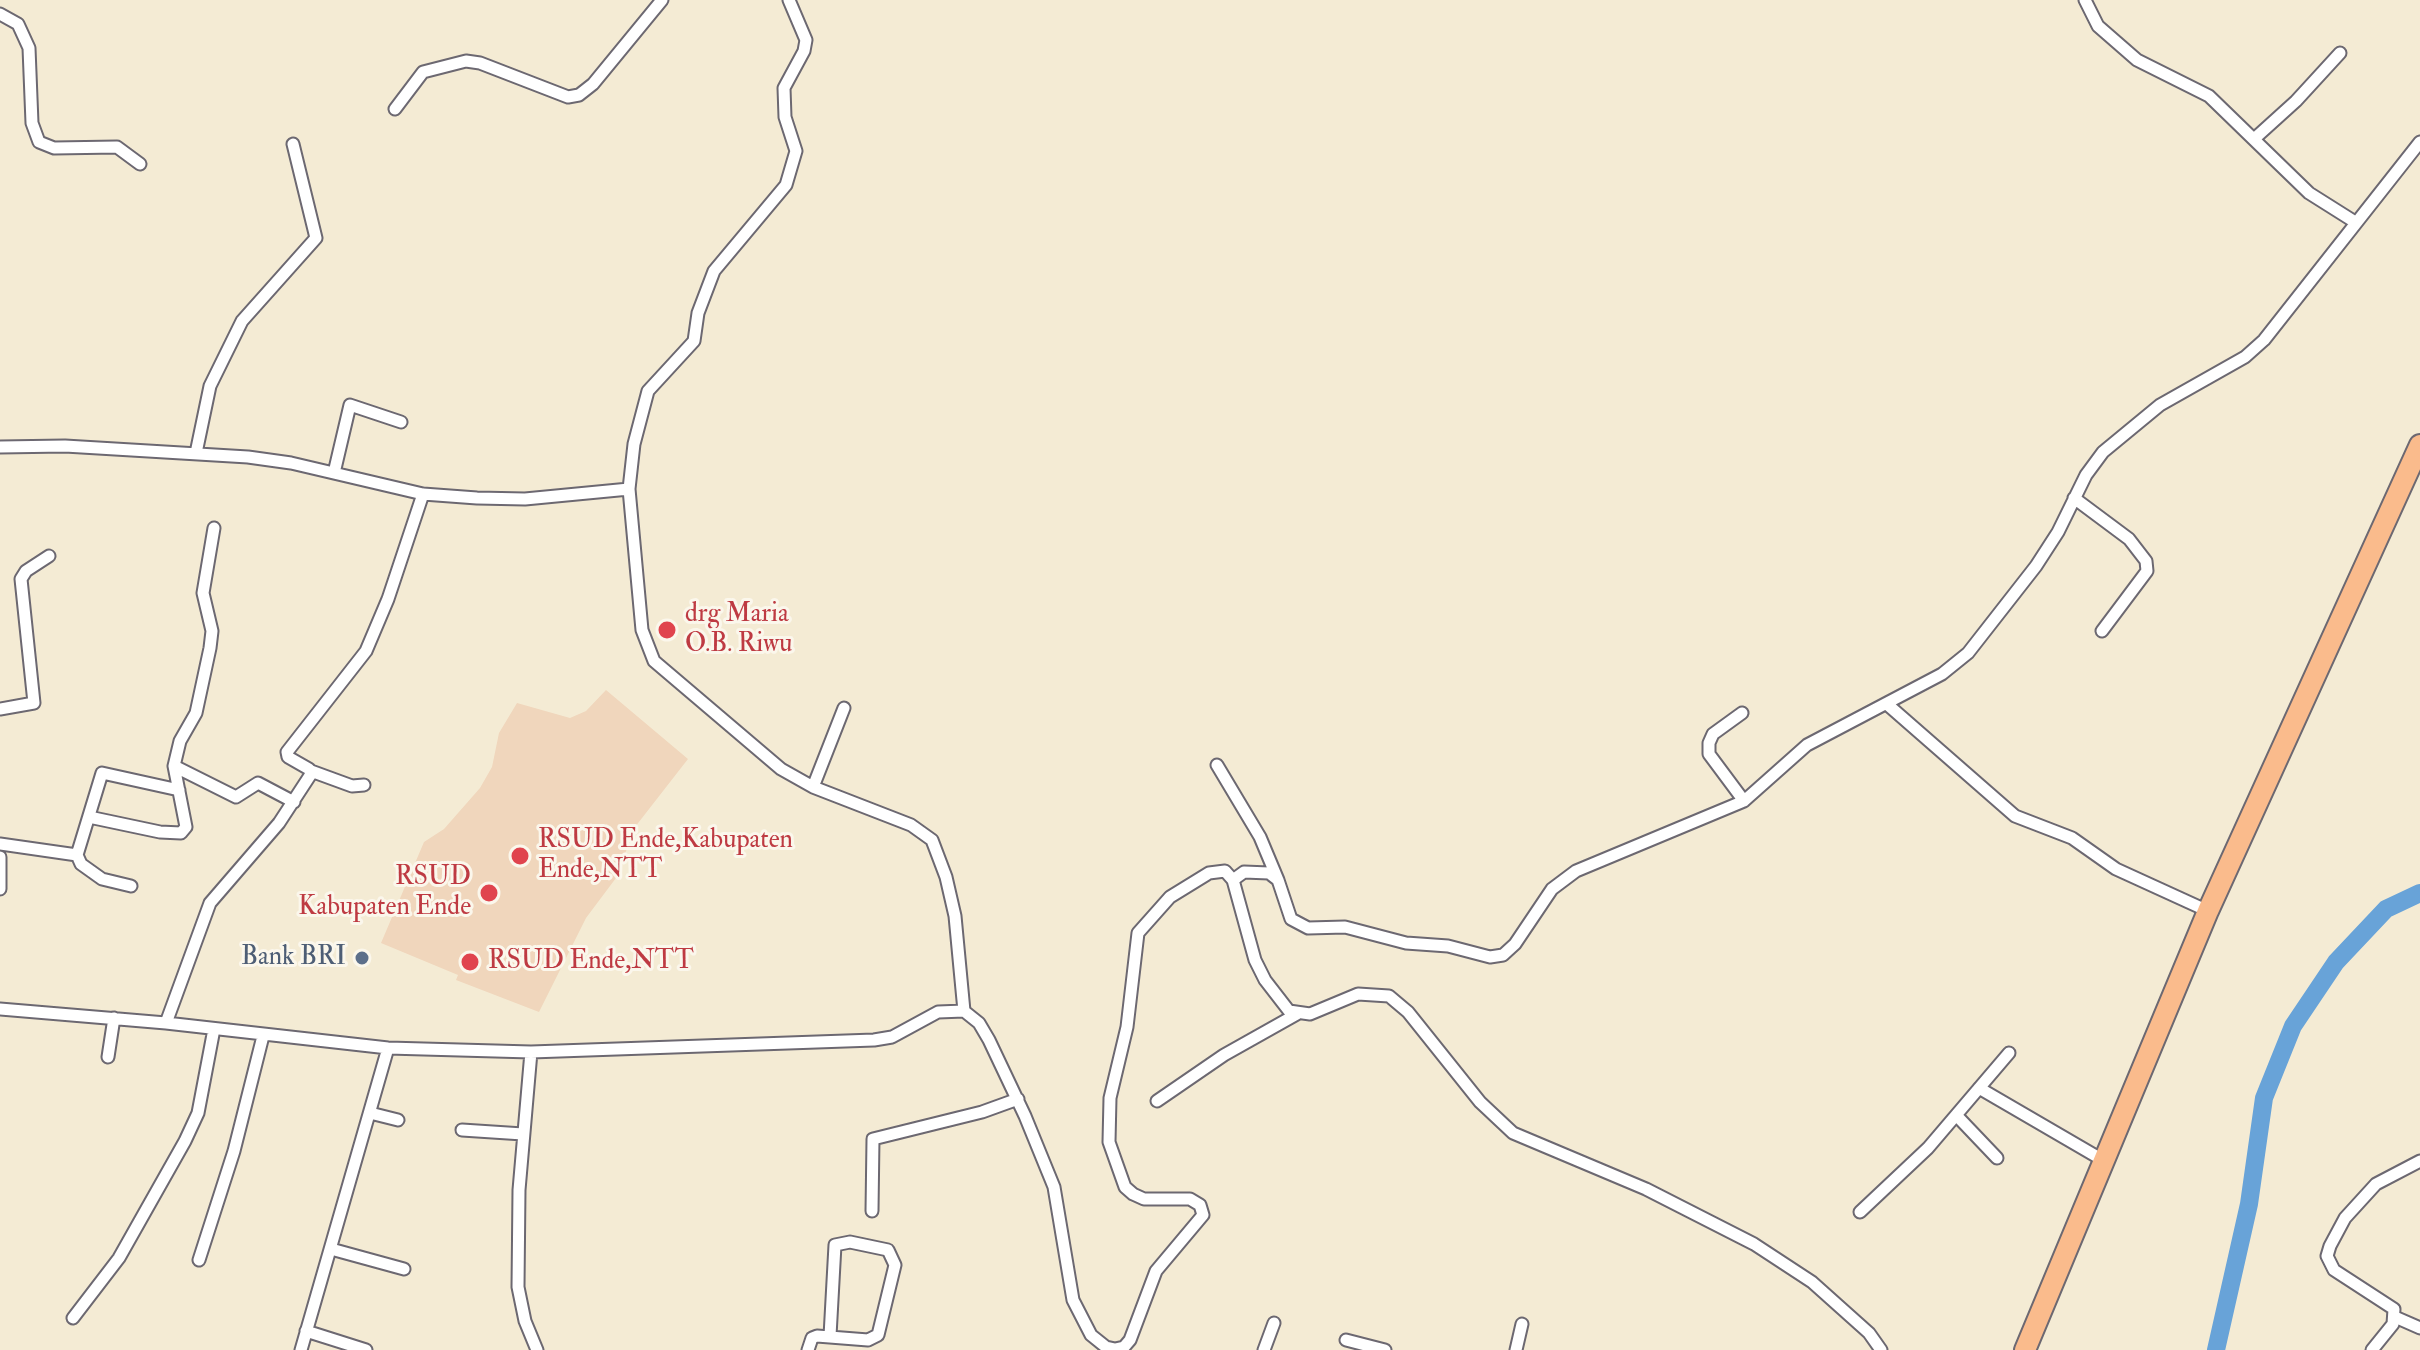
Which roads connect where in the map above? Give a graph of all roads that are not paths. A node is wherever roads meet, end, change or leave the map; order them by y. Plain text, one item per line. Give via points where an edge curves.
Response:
1 (662, 0) edge
2 (789, 0) edge
3 (2085, 0) edge
4 (0, 14) edge
5 (2340, 53) dead end
6 (395, 109) dead end
7 (2254, 139) junction
8 (2420, 142) edge
9 (293, 144) dead end
10 (140, 164) dead end
11 (2355, 222) junction
12 (401, 422) dead end
13 (2420, 445) edge
14 (0, 447) edge
15 (196, 453) junction
16 (334, 473) junction
17 (629, 489) junction
18 (423, 494) junction
19 (2074, 498) junction
20 (214, 528) dead end
21 (49, 556) dead end
22 (2102, 631) dead end
23 (1888, 705) junction
24 (844, 708) dead end
25 (0, 709) edge
26 (1742, 713) dead end
27 (1217, 765) dead end
28 (174, 766) junction
29 (311, 771) junction
30 (364, 785) dead end
31 (813, 787) junction
32 (179, 790) junction
33 (1744, 801) junction
34 (294, 802) junction
35 (89, 817) junction
36 (0, 844) edge
37 (77, 855) junction
38 (0, 857) edge
39 (1233, 880) junction
40 (1278, 880) junction
41 (131, 886) dead end
42 (0, 889) edge
43 (2208, 911) junction
44 (0, 1009) edge
45 (964, 1011) junction
46 (1297, 1014) junction
47 (114, 1018) junction
48 (166, 1023) junction
49 (214, 1029) junction
50 (263, 1036) junction
51 (388, 1048) junction
52 (531, 1052) junction
53 (2009, 1053) dead end
54 (108, 1057) dead end
55 (1979, 1088) junction
56 (1018, 1099) junction
57 (1157, 1101) dead end
58 (370, 1113) junction
59 (1957, 1116) junction
60 (398, 1120) dead end
61 (462, 1130) dead end
62 (523, 1134) junction
63 (1997, 1158) dead end
64 (2101, 1159) junction
65 (2420, 1161) edge
66 (872, 1211) dead end
67 (1860, 1212) dead end
68 (331, 1249) junction
69 (199, 1260) dead end
70 (404, 1269) dead end
71 (2395, 1317) junction
72 (73, 1318) dead end
73 (1274, 1323) dead end
74 (1522, 1324) dead end
75 (2420, 1328) edge
76 (306, 1331) junction
77 (830, 1336) junction
78 (1346, 1340) dead end
79 (301, 1350) edge
80 (366, 1350) edge
81 (537, 1350) edge
82 (808, 1350) edge
83 (1264, 1350) edge
84 (1385, 1350) edge
85 (1516, 1350) edge
86 (1881, 1350) edge
87 (2025, 1350) edge
88 (2372, 1350) edge

1 - 6 street via 579,95 562,95 466,61 426,70
2 - 17 street via 806,40 784,88 785,117 796,151 786,185 714,271 694,341 648,391
3 - 7 street via 2098,26 2137,60 2209,96
4 - 10 street via 18,24 29,48 32,129 39,142 54,148 117,147
5 - 7 street
7 - 11 street via 2309,193
8 - 11 street
9 - 15 street via 316,238 242,321 210,386
11 - 19 street via 2264,340 2245,357 2131,425 2103,452
12 - 16 street via 350,405
13 - 43 highway
14 - 15 street
15 - 16 street
16 - 18 street
17 - 18 street via 525,499
17 - 31 street via 642,630 654,661 781,769
18 - 29 street via 366,651 287,752
19 - 22 street via 2129,539 2146,561 2147,571
19 - 23 street via 2058,532 1984,636 1942,674
20 - 28 street via 203,593 212,631 210,648 196,713 180,741
21 - 25 street via 21,579 34,703
23 - 33 street via 1807,745
23 - 43 street via 2015,816 2072,838 2116,869
24 - 31 street
26 - 33 street via 1713,734 1709,754
27 - 40 street via 1260,837
28 - 32 street
28 - 34 street via 236,797 258,783
29 - 30 street via 352,786
29 - 34 street
31 - 45 street via 911,825 932,840 955,916
32 - 35 street via 102,773
32 - 35 street via 186,827 181,833
33 - 40 street via 1576,871 1552,889 1503,955 1406,943 1345,927 1308,928 1291,919
34 - 48 street via 210,903
35 - 37 street
36 - 37 street
37 - 41 street via 102,879
38 - 42 street
39 - 40 street via 1255,870
39 - 46 street via 1255,960 1284,1006
39 - 56 street via 1225,871 1209,873 1170,897 1138,933 1127,1027 1110,1098 1109,1142 1125,1187 1133,1194 1144,1199 1190,1199 1203,1215 1156,1271 1124,1347 1099,1343 1073,1300 1058,1203
43 - 64 highway
44 - 47 street
45 - 52 street via 938,1012 892,1037 874,1040
45 - 56 street via 979,1023
46 - 57 street
46 - 86 street via 1310,1014 1358,994 1389,996 1513,1133 1646,1189 1754,1244 1812,1282
47 - 48 street
47 - 54 street
48 - 49 street
49 - 50 street
49 - 72 street via 198,1113 185,1141 119,1258
50 - 51 street
50 - 69 street
51 - 52 street
51 - 58 street
52 - 62 street
53 - 55 street
55 - 59 street
55 - 64 street
56 - 66 street via 873,1139
58 - 60 street
58 - 68 street
59 - 63 street
59 - 67 street
61 - 62 street
62 - 81 street via 518,1287
64 - 87 highway
65 - 71 street via 2376,1184 2360,1200 2336,1231 2327,1256 2342,1277 2389,1303
68 - 70 street
68 - 76 street
71 - 75 street
71 - 88 street
73 - 83 street
74 - 85 street
76 - 79 street
76 - 80 street
77 - 77 street via 868,1340 878,1335 895,1265 888,1250 850,1242 835,1245
77 - 82 street via 812,1338
78 - 84 street

